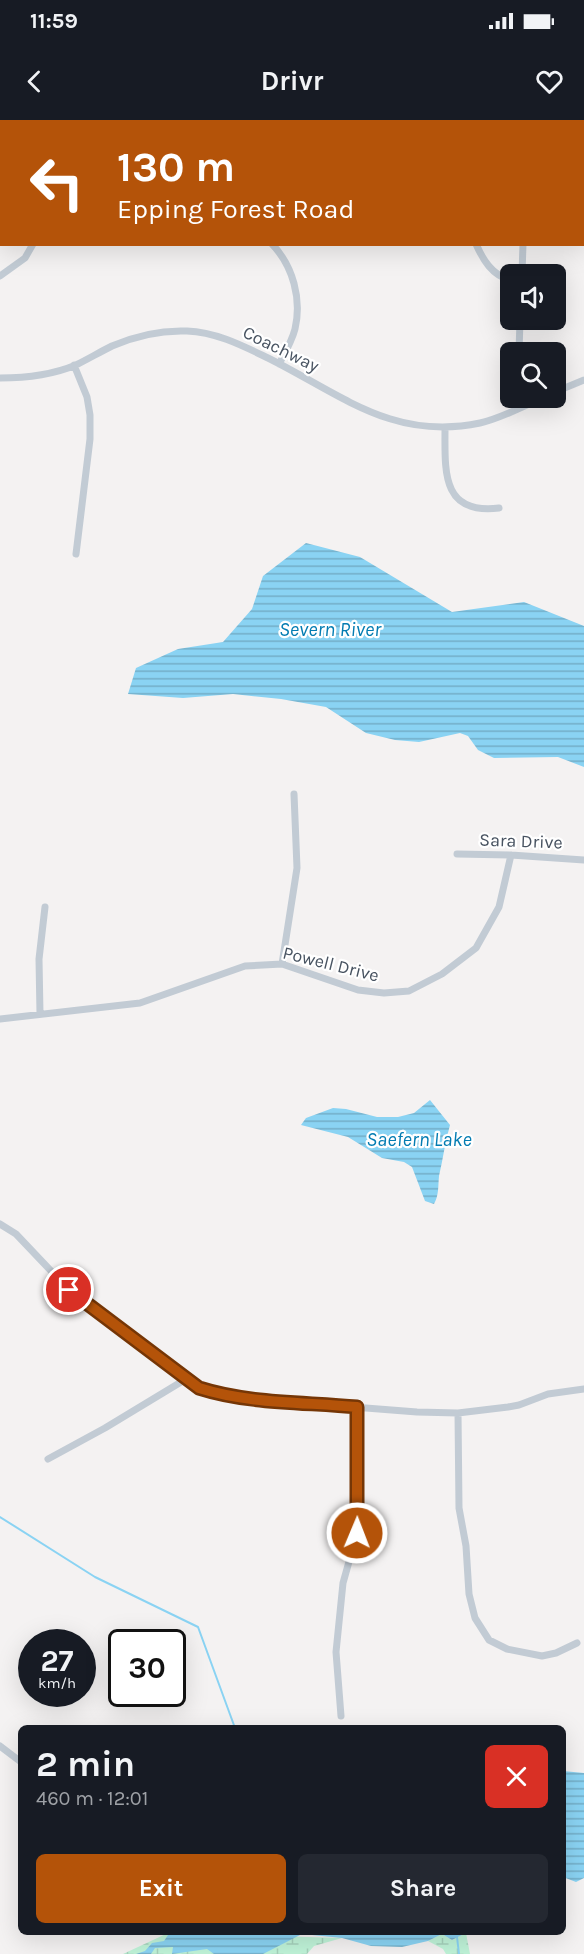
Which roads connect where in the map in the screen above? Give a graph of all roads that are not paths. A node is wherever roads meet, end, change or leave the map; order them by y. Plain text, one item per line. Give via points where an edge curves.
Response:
1 (32, 246) edge
2 (274, 246) edge
3 (477, 246) edge
4 (523, 246) edge
5 (522, 264) edge
6 (0, 276) edge
7 (500, 277) edge
8 (279, 364) junction
9 (74, 365) junction
10 (0, 378) edge
11 (584, 380) edge
12 (566, 387) edge
13 (518, 408) edge
14 (445, 428) junction
15 (499, 508) dead end
16 (76, 554) dead end
17 (294, 794) dead end
18 (457, 854) dead end
19 (511, 855) junction
20 (584, 860) edge
21 (45, 907) dead end
22 (282, 964) junction
23 (40, 1014) junction
24 (0, 1019) edge
25 (0, 1224) edge
26 (186, 1379) junction
27 (584, 1389) edge
28 (357, 1407) junction
29 (459, 1413) junction
30 (48, 1459) dead end
31 (577, 1643) dead end
32 (341, 1716) dead end
33 (0, 1746) edge
34 (18, 1760) edge

1 - 6 street via 25,258
2 - 8 street via 288,265 297,301 295,331
3 - 7 street via 483,260
4 - 5 street
8 - 9 street, Coachway via 210,334 175,331 113,346
8 - 14 street, Coachway via 383,418
9 - 10 street, Coachway via 33,377
9 - 16 street via 90,415
11 - 12 street
13 - 14 street, Coachway via 481,423
14 - 15 street via 445,472 451,489 473,508
17 - 22 street via 297,868
18 - 19 street, Sara Drive
19 - 20 street, Sara Drive
19 - 22 street, Powell Drive via 499,907 476,948 442,974 409,991 358,990
21 - 23 street via 39,959
22 - 23 street, Powell Drive via 245,966 140,1003
23 - 24 street, Powell Drive
25 - 26 street via 16,1234 72,1292
26 - 28 street via 199,1388 225,1395
26 - 30 street
27 - 29 street via 548,1394 519,1405
28 - 29 street
28 - 32 street via 357,1533 343,1584 336,1652
29 - 31 street via 459,1508 475,1618 489,1640 507,1649 542,1656
33 - 34 street

